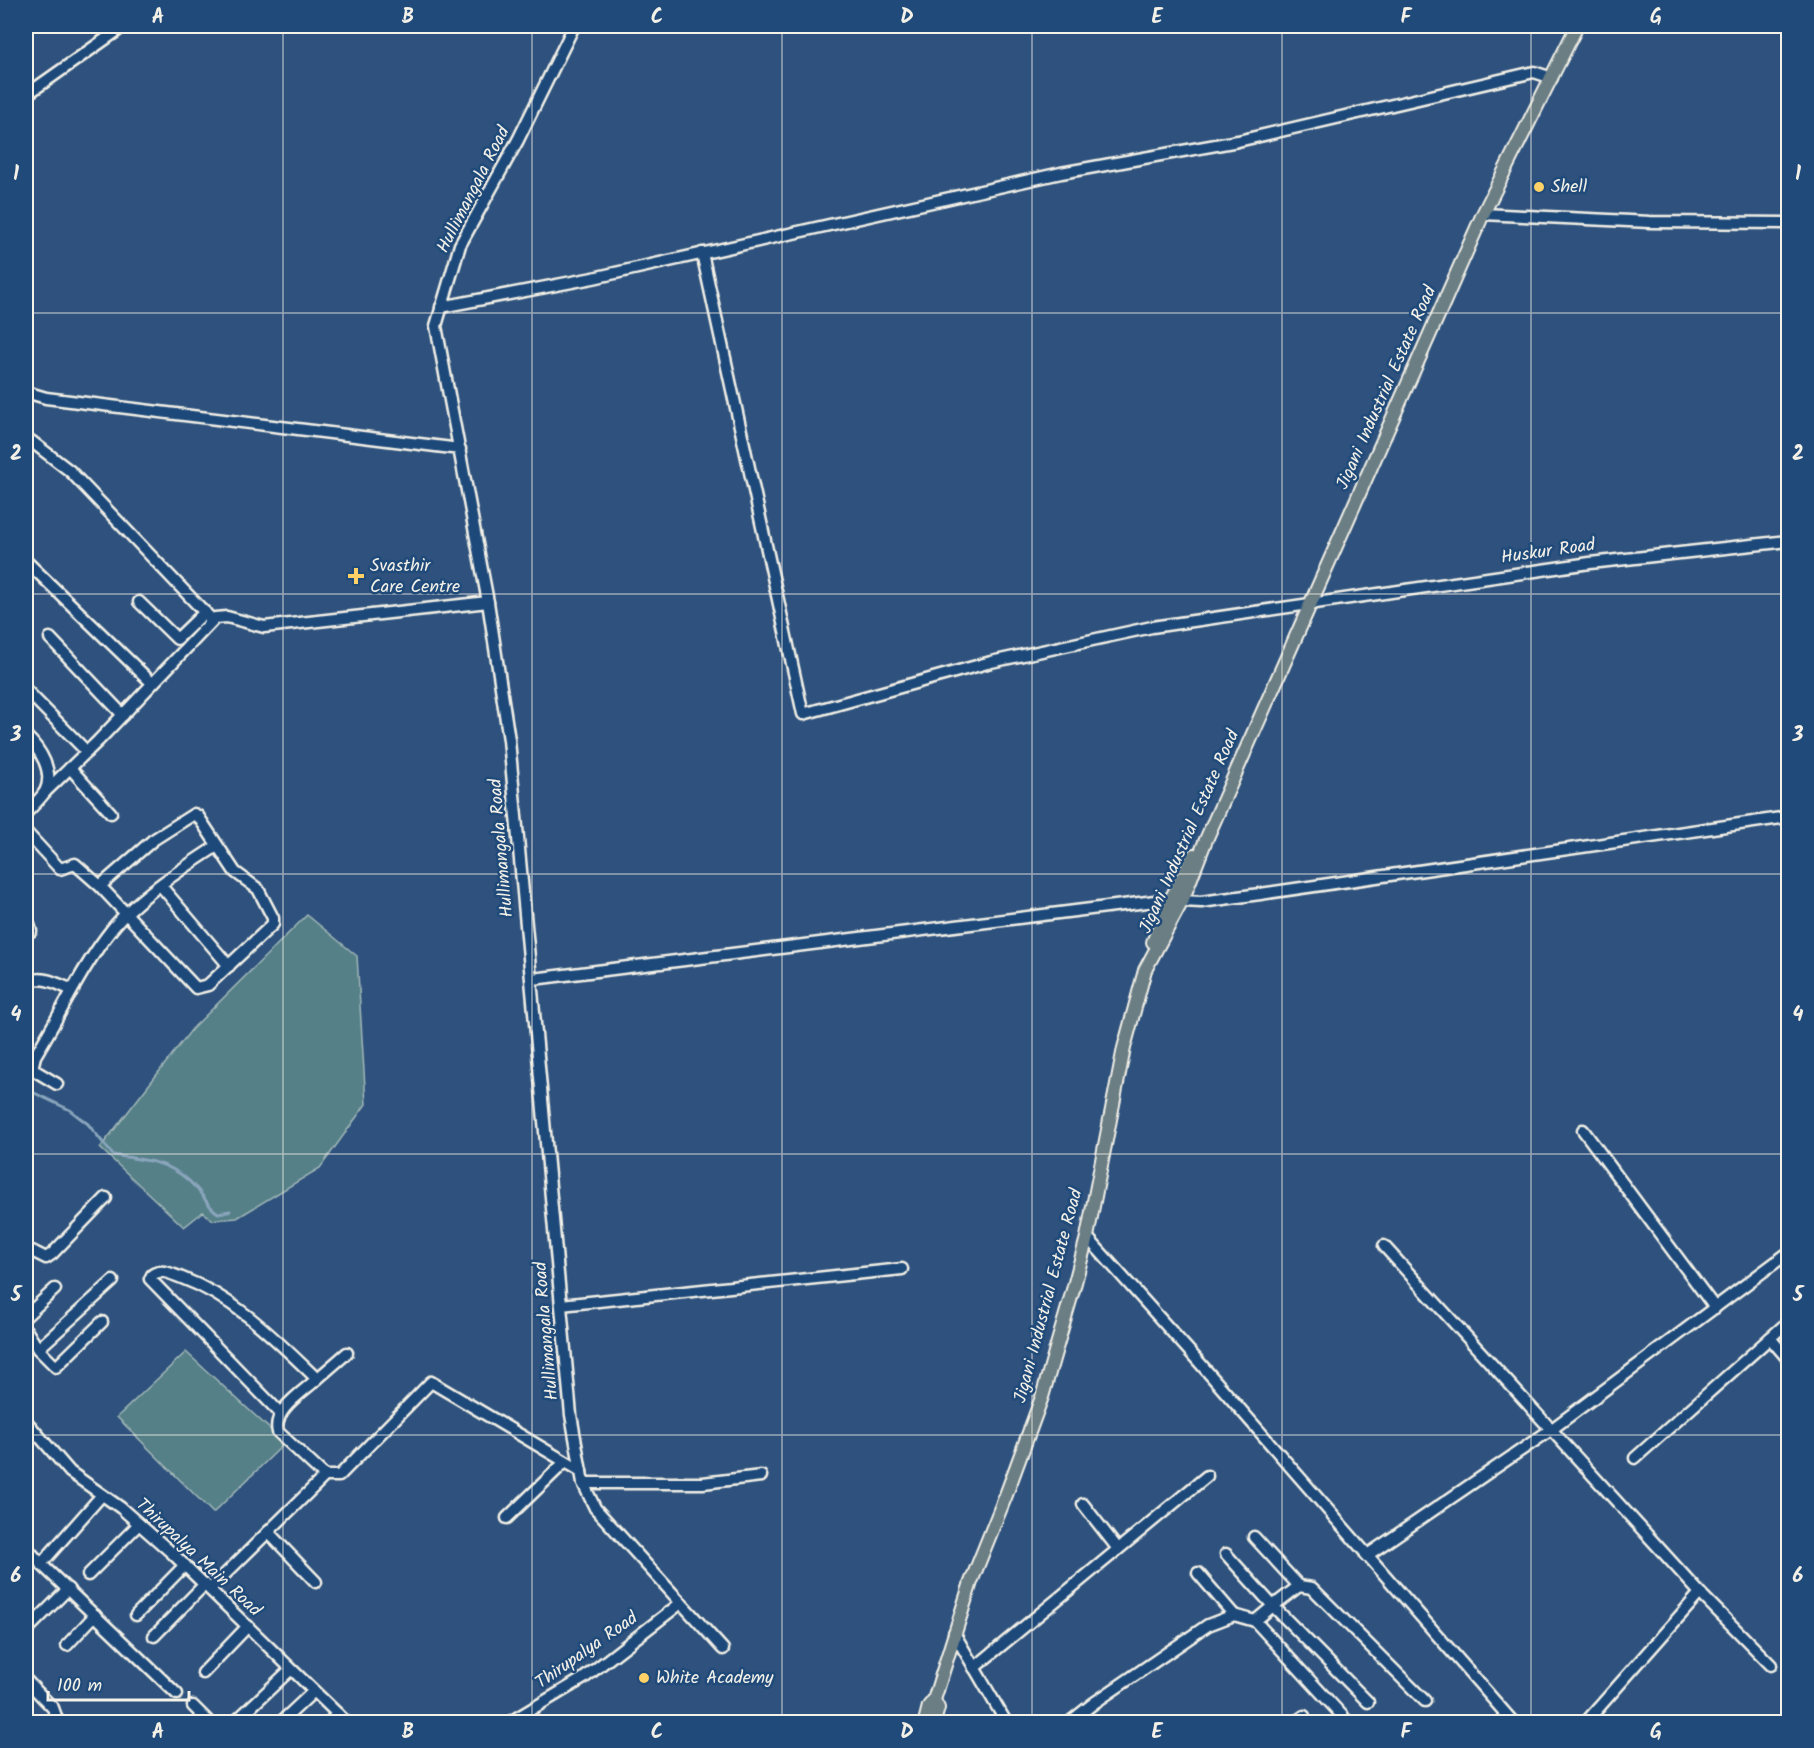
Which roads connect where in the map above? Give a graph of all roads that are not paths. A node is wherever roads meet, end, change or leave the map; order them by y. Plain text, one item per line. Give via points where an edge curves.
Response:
1 (124, 26) edge
2 (573, 26) edge
3 (1578, 26) edge
4 (1551, 78) junction
5 (26, 95) edge
6 (1483, 214) junction
7 (1788, 224) edge
8 (702, 254) junction
9 (441, 307) junction
10 (26, 392) edge
11 (26, 446) edge
12 (460, 449) junction
13 (1788, 542) edge
14 (26, 561) edge
15 (1312, 601) junction
16 (139, 602) dead end
17 (488, 602) junction
18 (209, 616) junction
19 (50, 638) dead end
20 (152, 684) junction
21 (26, 690) edge
22 (123, 715) junction
23 (26, 736) edge
24 (87, 752) junction
25 (70, 768) junction
26 (44, 793) junction
27 (28, 806) edge
28 (111, 813) dead end
29 (1788, 817) edge
30 (26, 832) edge
31 (218, 846) junction
32 (100, 886) junction
33 (161, 886) junction
34 (1177, 900) junction
35 (126, 914) junction
36 (26, 915) edge
37 (30, 931) dead end
38 (230, 966) junction
39 (533, 979) junction
40 (26, 982) edge
41 (72, 990) junction
42 (57, 1084) dead end
43 (1583, 1130) dead end
44 (106, 1198) dead end
45 (1088, 1237) junction
46 (1384, 1245) dead end
47 (26, 1251) edge
48 (1788, 1253) edge
49 (902, 1269) dead end
50 (113, 1281) dead end
51 (55, 1288) dead end
52 (561, 1305) junction
53 (1715, 1308) junction
54 (26, 1316) edge
55 (102, 1322) dead end
56 (1788, 1322) edge
57 (26, 1330) edge
58 (1770, 1338) junction
59 (38, 1349) junction
60 (347, 1353) dead end
61 (1788, 1359) edge
62 (317, 1379) junction
63 (280, 1413) junction
64 (26, 1421) edge
65 (1552, 1429) junction
66 (1635, 1458) dead end
67 (565, 1462) junction
68 (580, 1471) junction
69 (325, 1476) junction
70 (761, 1476) dead end
71 (1207, 1476) dead end
72 (583, 1483) junction
73 (102, 1495) junction
74 (1083, 1504) dead end
75 (507, 1518) dead end
76 (139, 1524) junction
77 (268, 1532) junction
78 (1254, 1537) dead end
79 (26, 1547) edge
80 (1118, 1549) junction
81 (1226, 1554) dead end
82 (1366, 1556) junction
83 (41, 1564) junction
84 (185, 1565) junction
85 (1198, 1573) dead end
86 (88, 1575) dead end
87 (316, 1581) dead end
88 (207, 1586) junction
89 (1299, 1586) junction
90 (68, 1589) junction
91 (1700, 1593) junction
92 (681, 1603) junction
93 (1273, 1606) junction
94 (95, 1615) junction
95 (136, 1615) dead end
96 (1234, 1615) junction
97 (1255, 1621) junction
98 (248, 1626) junction
99 (26, 1631) edge
100 (954, 1633) junction
101 (154, 1636) dead end
102 (67, 1645) dead end
103 (723, 1649) dead end
104 (1771, 1665) dead end
105 (974, 1668) junction
106 (290, 1670) junction
107 (203, 1673) dead end
108 (26, 1680) edge
109 (313, 1692) junction
110 (177, 1694) dead end
111 (934, 1700) junction
112 (1425, 1701) dead end
113 (1368, 1702) dead end
114 (193, 1706) dead end
115 (342, 1718) edge
116 (58, 1722) edge
117 (209, 1722) edge
118 (235, 1722) edge
119 (281, 1722) edge
120 (329, 1722) edge
121 (510, 1722) edge
122 (924, 1722) edge
123 (934, 1722) edge
124 (1006, 1722) edge
125 (1070, 1722) edge
126 (1348, 1722) edge
127 (1513, 1722) edge
128 (1586, 1722) edge

1 - 5 street
2 - 9 street, Hullimangala Road via 518,140 460,245
3 - 4 main road, Jigani Industrial Estate Road
4 - 6 main road, Jigani Industrial Estate Road
4 - 8 street via 1534,72 1238,141 1061,173
6 - 7 street
6 - 15 main road, Jigani Industrial Estate Road
8 - 9 street
8 - 15 street, Huskur Road via 803,714 991,662 1152,627
9 - 12 street, Hullimangala Road via 436,326
10 - 12 street
11 - 18 street via 31,441 70,471
12 - 17 street, Hullimangala Road
13 - 15 street, Huskur Road via 1590,563
14 - 20 street
15 - 34 main road, Jigani Industrial Estate Road
16 - 18 street via 177,639
17 - 18 street via 264,627
17 - 39 street, Hullimangala Road via 509,740
18 - 20 street
19 - 22 street
20 - 22 street
21 - 24 street
22 - 24 street
23 - 26 street via 38,749 46,767
24 - 25 street
25 - 26 street
25 - 28 street
26 - 27 street
29 - 34 street via 1260,894 1201,902
30 - 32 street via 60,869 75,864
31 - 32 street via 198,816 189,815
31 - 33 street
31 - 38 street via 235,872 256,886 273,918 269,930
32 - 35 street
33 - 35 street
33 - 38 street
34 - 39 street
34 - 45 main road, Jigani Industrial Estate Road via 1145,970 1124,1048
35 - 38 street via 196,988 207,985
35 - 41 street via 102,942
36 - 37 street
39 - 52 street, Hullimangala Road
40 - 41 street via 46,979
41 - 42 street via 32,1069
43 - 53 street
44 - 47 street via 46,1258
45 - 82 street
45 - 100 main road, Jigani Industrial Estate Road via 1042,1397
46 - 65 street
48 - 53 street
49 - 52 street
50 - 59 street
51 - 54 street
52 - 68 street, Hullimangala Road via 570,1416
53 - 65 street
55 - 59 street via 56,1367
56 - 58 street
57 - 59 street
58 - 61 street
58 - 66 street
60 - 62 street
62 - 63 street
62 - 63 street via 259,1324 210,1288 163,1271 152,1275 150,1279
63 - 69 street via 276,1422 278,1432
64 - 73 street, Thirupalya Main Road via 70,1472
65 - 82 street
65 - 91 street
67 - 68 street
67 - 69 street via 431,1382 339,1476
67 - 75 street
68 - 72 street, Hullimangala Road
69 - 77 street
70 - 72 street via 703,1483
71 - 80 street
72 - 92 street, Hullimangala Road via 595,1508
73 - 76 street, Thirupalya Main Road
73 - 83 street
74 - 80 street
76 - 84 street, Thirupalya Main Road
76 - 86 street
77 - 87 street
77 - 88 street
78 - 89 street
79 - 83 street
80 - 105 street
81 - 93 street
82 - 127 street
83 - 90 street
84 - 88 street, Thirupalya Main Road
84 - 95 street
85 - 96 street
88 - 98 street, Thirupalya Main Road
88 - 101 street
89 - 93 street
89 - 112 street via 1312,1588
90 - 94 street
90 - 99 street
91 - 104 street
91 - 128 street
92 - 103 street, Hullimangala Road
92 - 121 street, Thirupalya Road via 584,1678
93 - 97 street
93 - 113 street
94 - 102 street
94 - 110 street
96 - 97 street
96 - 125 street via 1208,1625
97 - 126 street
98 - 106 street, Thirupalya Main Road
98 - 107 street
100 - 105 street
100 - 111 main road, Jigani Industrial Estate Road
105 - 124 street
106 - 109 street, Thirupalya Main Road
106 - 118 street
108 - 116 street via 54,1708
109 - 115 street, Thirupalya Main Road
109 - 119 street
111 - 122 main road
111 - 123 main road, Jigani Industrial Estate Road via 938,1708
114 - 117 street
115 - 120 street

